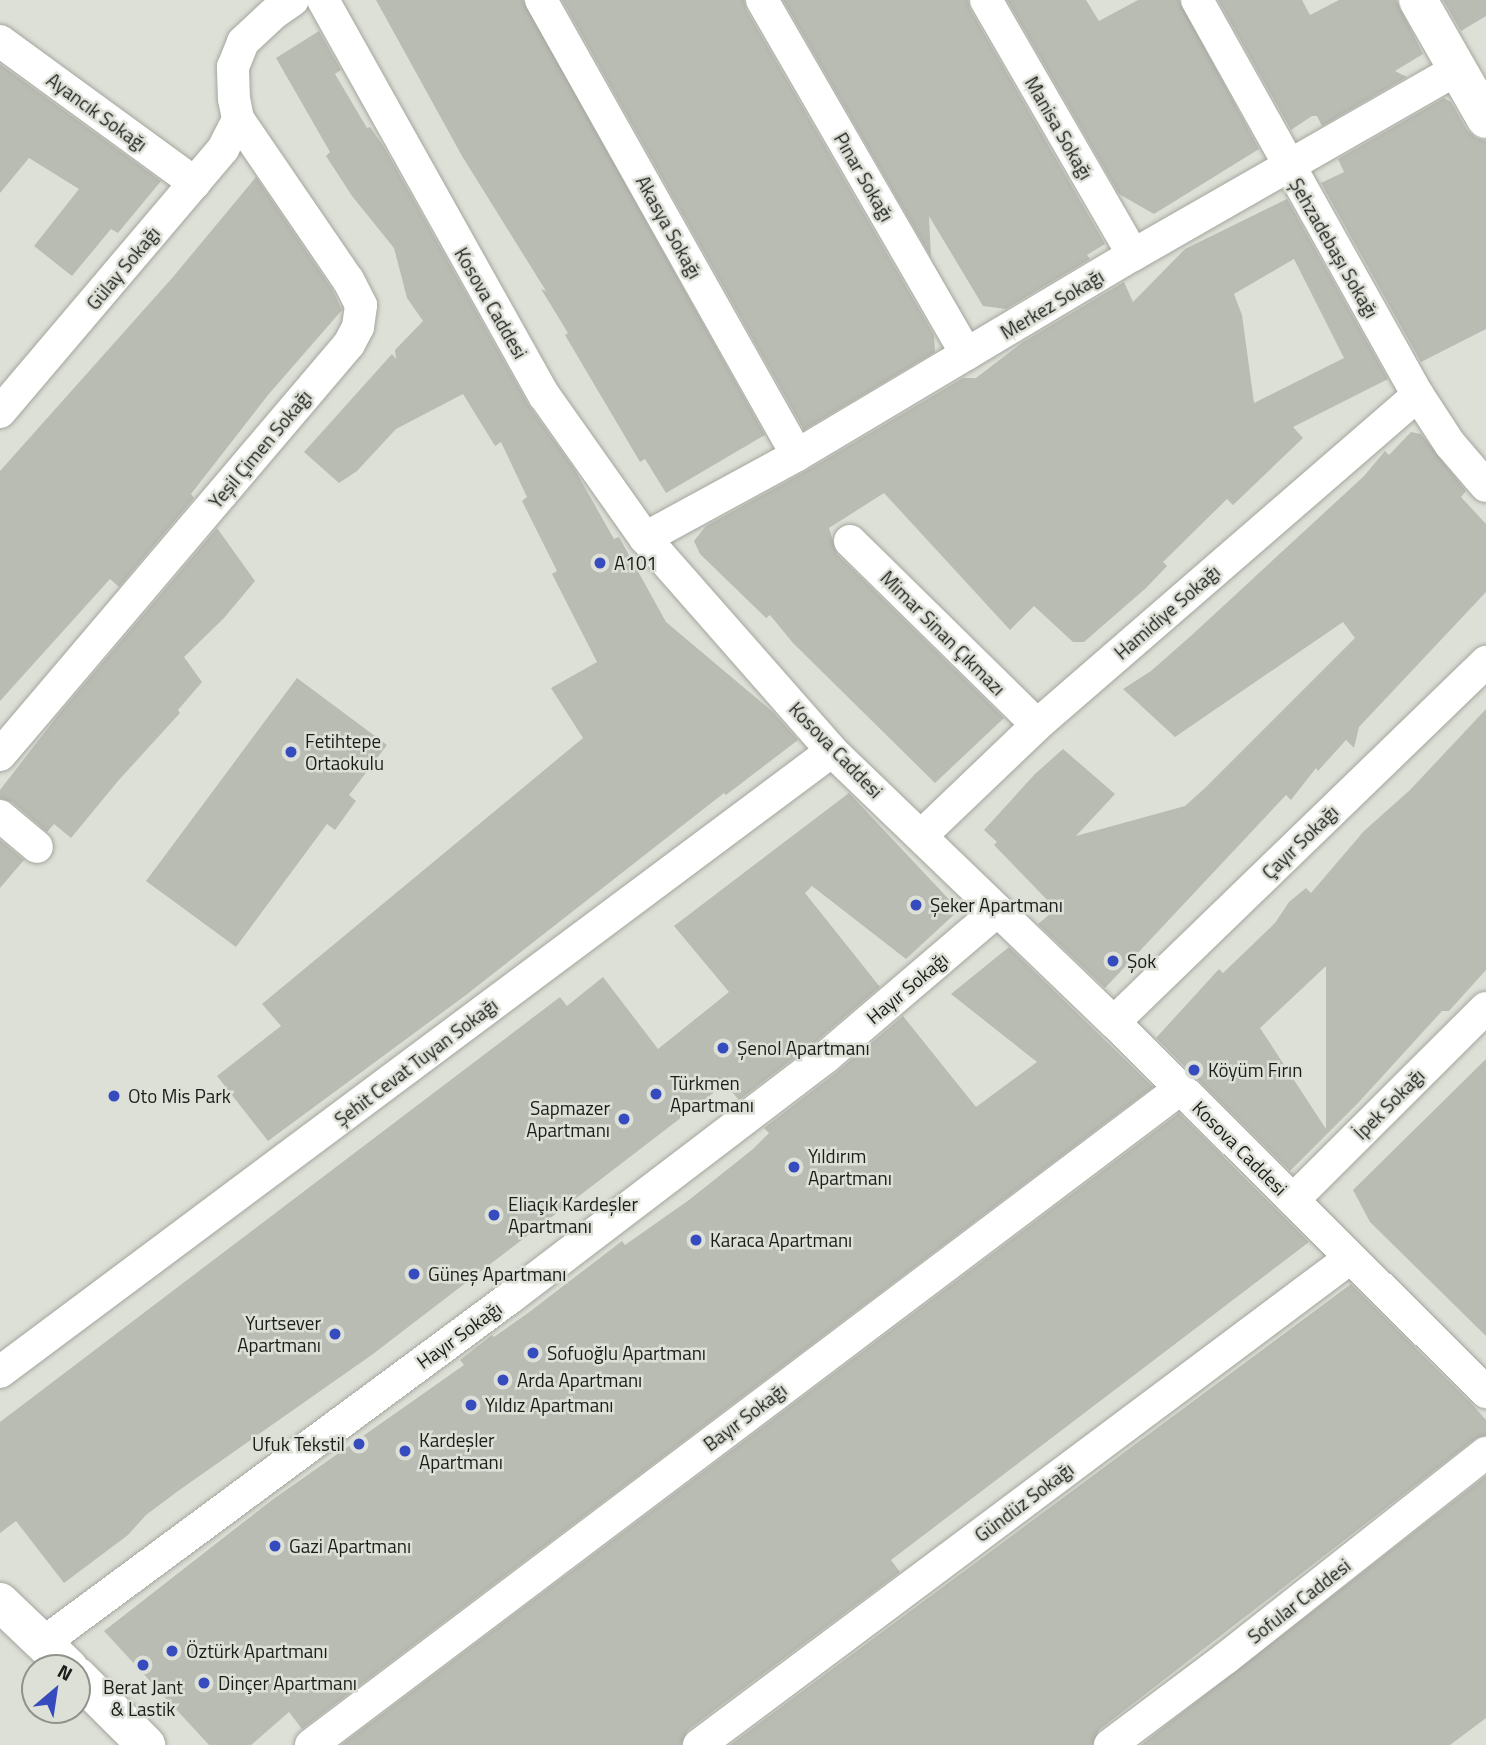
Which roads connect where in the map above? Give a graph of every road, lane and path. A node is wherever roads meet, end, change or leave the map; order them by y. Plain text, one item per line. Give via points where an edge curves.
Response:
1 (293, 0) edge
2 (323, 0) edge
3 (541, 0) edge
4 (762, 0) edge
5 (986, 0) edge
6 (1197, 0) edge
7 (1418, 0) edge
8 (0, 41) edge
9 (1458, 69) junction
10 (238, 119) junction
11 (1486, 119) edge
12 (1288, 167) junction
13 (195, 183) junction
14 (1133, 255) junction
15 (966, 354) junction
16 (1418, 395) junction
17 (0, 412) edge
18 (797, 455) junction
19 (1486, 486) edge
20 (645, 538) junction
21 (850, 541) dead end
22 (1486, 662) edge
23 (1037, 725) junction
24 (832, 751) junction
25 (0, 755) edge
26 (0, 816) edge
27 (922, 835) junction
28 (37, 847) dead end
29 (997, 911) junction
30 (1486, 1008) edge
31 (1114, 1023) junction
32 (1180, 1089) junction
33 (1293, 1200) junction
34 (1349, 1259) junction
35 (0, 1372) edge
36 (1482, 1381) edge
37 (1486, 1453) edge
38 (0, 1602) edge
39 (55, 1654) edge
40 (57, 1654) edge
41 (91, 1690) edge
42 (146, 1745) edge
43 (311, 1745) edge
44 (699, 1745) edge
45 (1110, 1745) edge

1 - 10 street via 243,42 233,67
2 - 20 street, Kosova Caddesi via 544,395
3 - 18 street, Akasya Sokağı
4 - 15 street, Pınar Sokağı
5 - 14 street, Manisa Sokağı
6 - 12 street, Şehzadebaşı Sokağı
7 - 9 main road
8 - 13 street, Ayancık Sokağı
9 - 11 main road
9 - 12 street, Merkez Sokağı
10 - 13 street, Gülay Sokağı via 223,149
10 - 25 street, Yeşil Çimen Sokağı via 348,280 360,305 358,327 349,344
12 - 14 street, Merkez Sokağı
12 - 16 street, Şehzadebaşı Sokağı
13 - 17 street, Gülay Sokağı
14 - 15 street, Merkez Sokağı
15 - 18 street, Merkez Sokağı
16 - 19 street, Şehzadebaşı Sokağı via 1450,444
16 - 23 street, Hamidiye Sokağı
18 - 20 street, Merkez Sokağı
20 - 24 street, Kosova Caddesi
21 - 23 street, Mimar Sinan Çıkmazı
22 - 31 street, Çayır Sokağı
23 - 27 street, Hamidiye Sokağı
24 - 27 street, Kosova Caddesi
24 - 35 street, Şehit Cevat Tuyan Sokağı
26 - 28 street
27 - 29 street, Kosova Caddesi
29 - 31 street, Kosova Caddesi
29 - 40 street, Hayır Sokağı via 826,1057 511,1297
30 - 33 street, İpek Sokağı
31 - 32 street, Kosova Caddesi
32 - 33 street, Kosova Caddesi
32 - 43 street, Bayır Sokağı
33 - 34 street, Kosova Caddesi
34 - 36 street, Kosova Caddesi
34 - 44 street, Gündüz Sokağı
37 - 45 street, Sofular Caddesi
38 - 39 main road
41 - 42 main road

